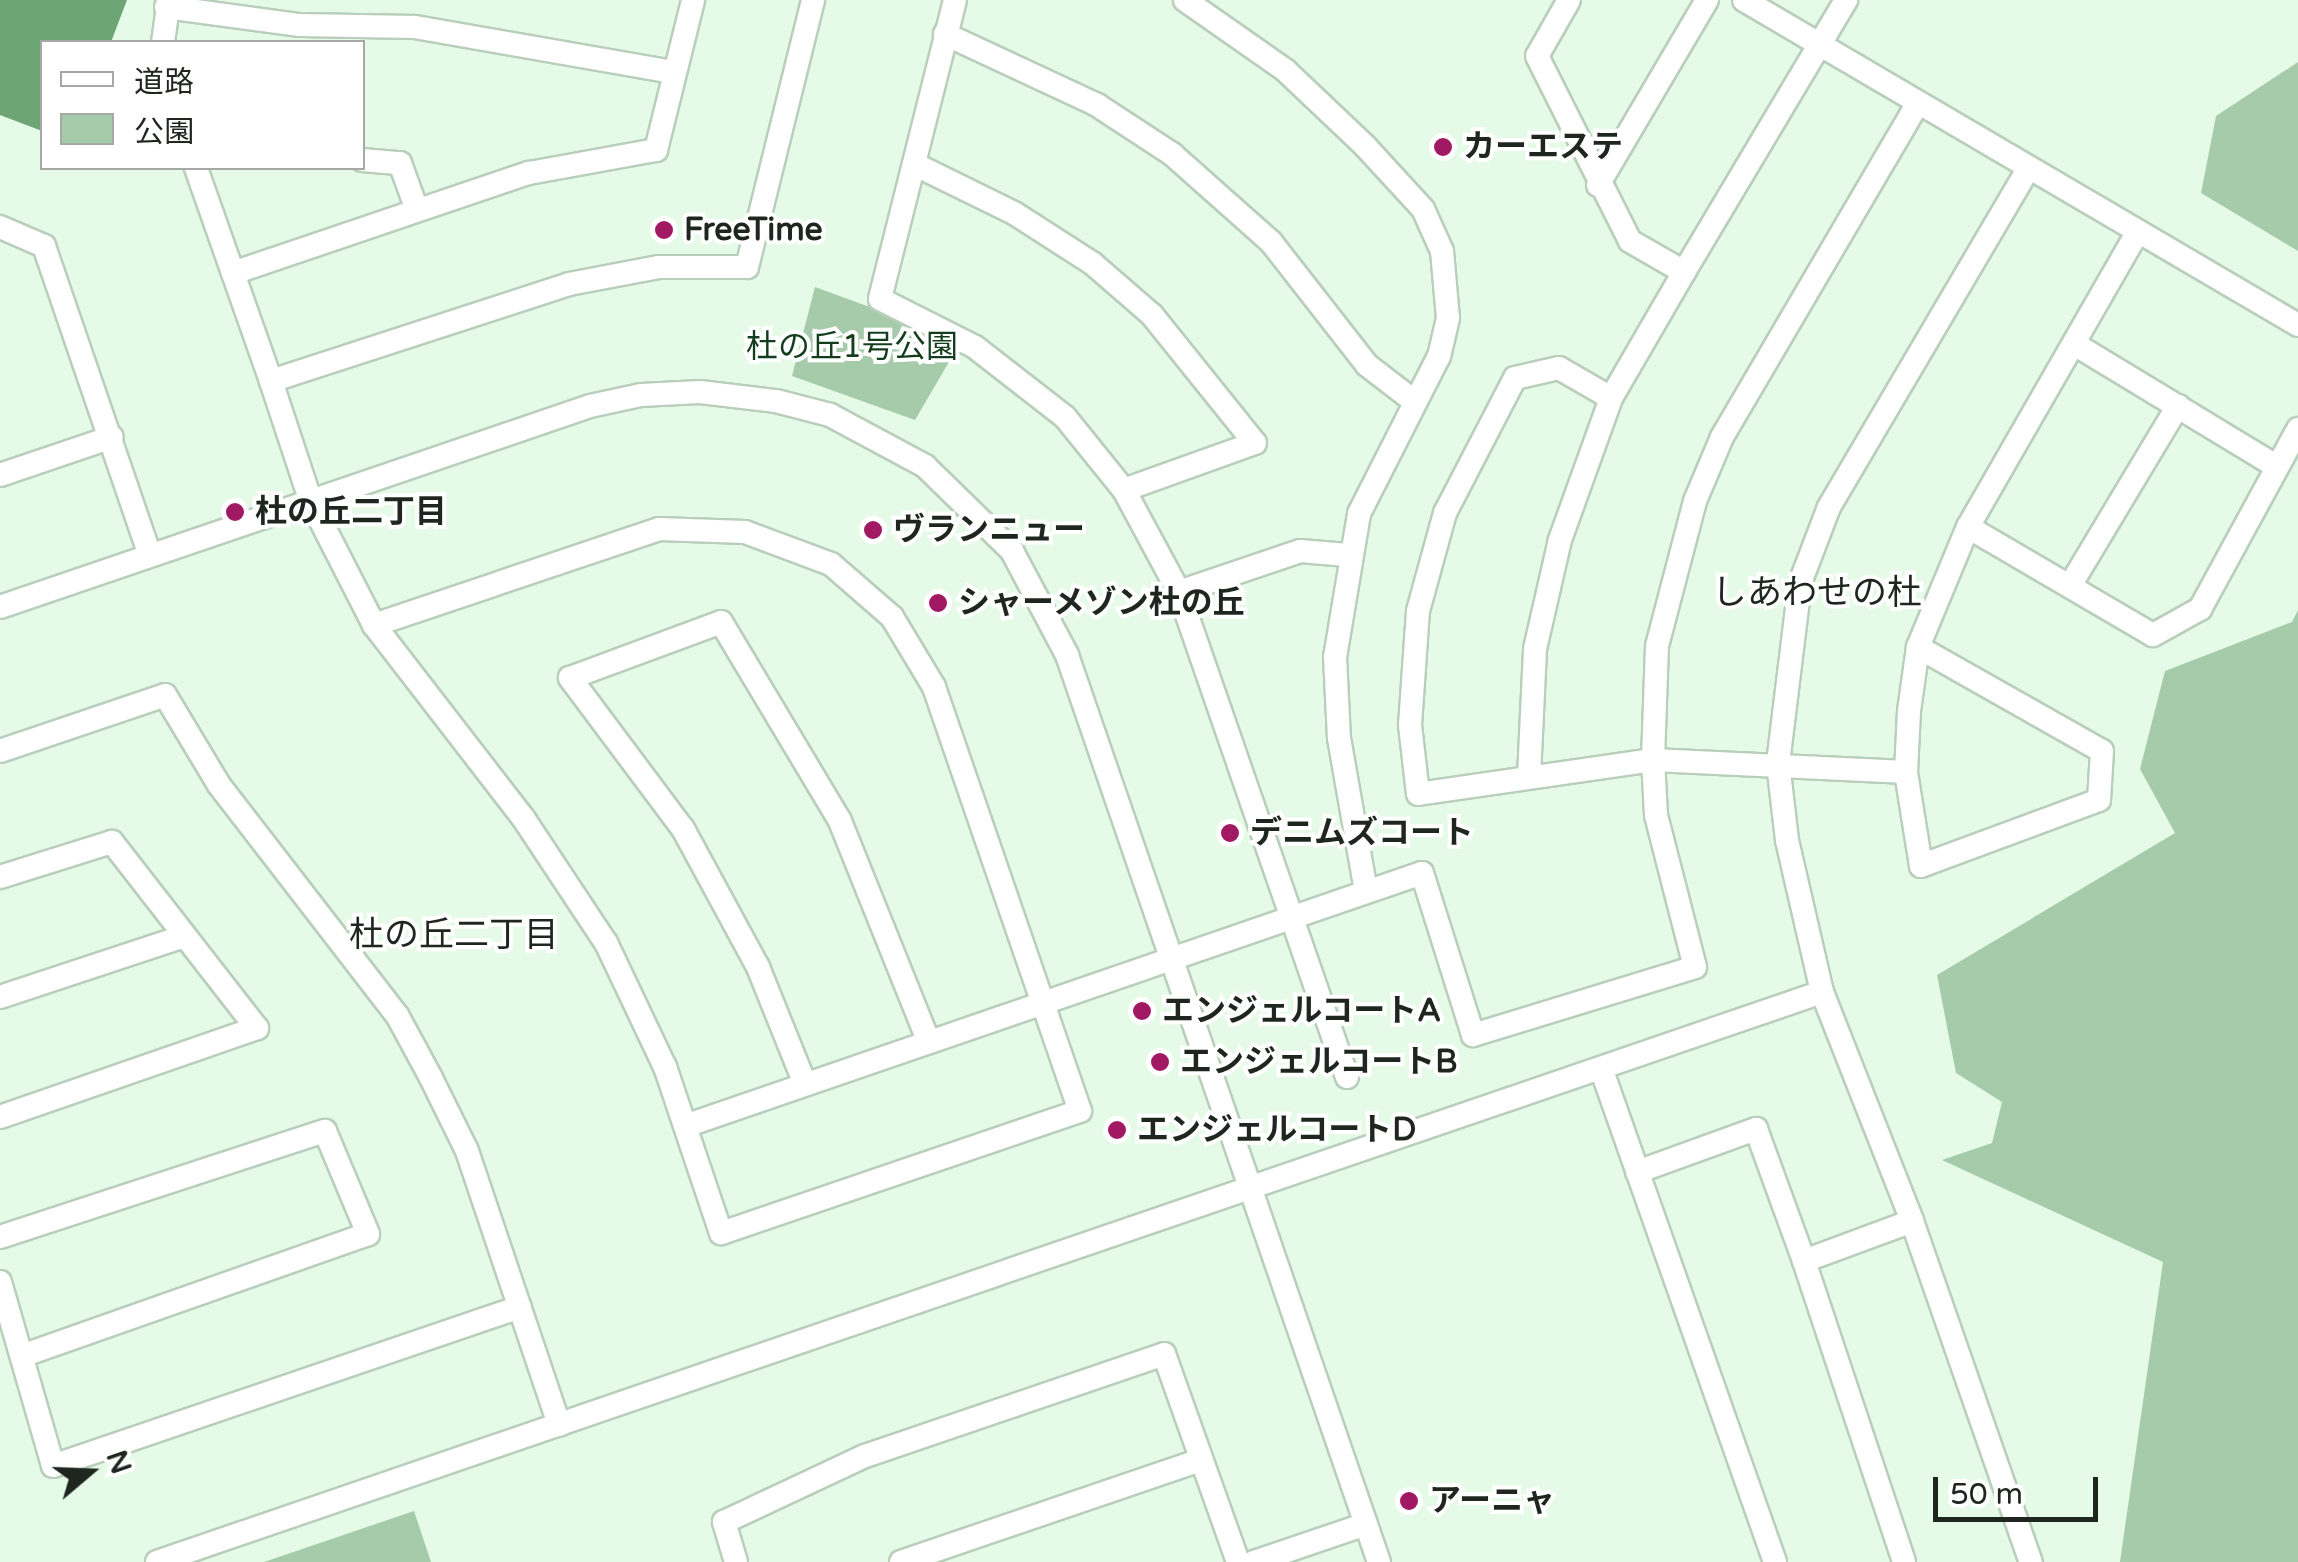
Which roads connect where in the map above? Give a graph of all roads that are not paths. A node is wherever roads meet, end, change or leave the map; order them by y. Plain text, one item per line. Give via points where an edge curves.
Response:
1 (693, 0) edge
2 (814, 0) edge
3 (955, 0) edge
4 (1185, 0) edge
5 (1568, 0) edge
6 (1707, 0) edge
7 (1744, 0) edge
8 (1846, 0) edge
9 (168, 4) edge
10 (945, 34) junction
11 (163, 40) edge
12 (1819, 46) junction
13 (674, 72) junction
14 (1917, 104) junction
15 (365, 160) edge
16 (914, 164) junction
17 (197, 170) edge
18 (2027, 171) junction
19 (1598, 185) junction
20 (417, 210) junction
21 (0, 228) edge
22 (2137, 233) junction
23 (1684, 272) junction
24 (233, 273) junction
25 (2298, 325) edge
26 (2076, 345) junction
27 (271, 381) junction
28 (1611, 398) junction
29 (1414, 401) junction
30 (2178, 406) junction
31 (2298, 429) edge
32 (112, 438) junction
33 (2276, 466) junction
34 (0, 475) edge
35 (1124, 490) junction
36 (311, 502) junction
37 (1968, 528) junction
38 (150, 554) junction
39 (1348, 555) junction
40 (2072, 584) junction
41 (1178, 592) junction
42 (0, 607) edge
43 (374, 625) junction
44 (1918, 647) junction
45 (0, 751) edge
46 (1654, 760) junction
47 (1778, 763) junction
48 (1906, 772) junction
49 (1529, 777) junction
50 (0, 877) edge
51 (1366, 891) junction
52 (1290, 918) junction
53 (184, 936) junction
54 (1171, 960) junction
55 (1822, 992) junction
56 (0, 997) edge
57 (1042, 1002) junction
58 (928, 1042) junction
59 (1601, 1068) junction
60 (1347, 1077) dead end
61 (805, 1084) junction
62 (0, 1117) edge
63 (688, 1125) junction
64 (1637, 1172) junction
65 (1252, 1187) junction
66 (1912, 1221) junction
67 (0, 1237) edge
68 (1804, 1260) junction
69 (0, 1282) edge
70 (520, 1308) junction
71 (22, 1356) junction
72 (559, 1425) junction
73 (1200, 1460) junction
74 (1366, 1524) junction
75 (156, 1562) edge
76 (736, 1562) edge
77 (901, 1562) edge
78 (1238, 1562) edge
79 (1254, 1562) edge
80 (1379, 1562) edge
81 (1775, 1562) edge
82 (1904, 1562) edge
83 (2031, 1562) edge

1 - 13 street
2 - 27 street via 747,267 659,267 569,284
3 - 10 street
4 - 29 street via 1285,70 1366,147 1435,230 1448,318 1439,356
5 - 19 street via 1537,56
6 - 19 street
7 - 12 street
8 - 12 street
9 - 11 street
9 - 13 street via 300,25 415,26
10 - 16 street
10 - 29 street via 1098,105 1172,154 1271,242 1367,366
12 - 14 street
12 - 23 street
13 - 20 street via 656,150 529,173
14 - 18 street
14 - 46 street via 1722,437 1695,500 1657,646
15 - 20 street via 400,163
16 - 35 street via 880,298 975,347 1065,417
16 - 35 street via 1014,213 1092,263 1152,315 1255,444
17 - 24 street
18 - 22 street
18 - 47 street via 1821,522 1788,643
19 - 23 street via 1630,241
20 - 24 street
21 - 32 street via 44,246
22 - 25 street
22 - 26 street
23 - 28 street
24 - 27 street
26 - 30 street
26 - 37 street
27 - 36 street
28 - 49 street via 1560,540 1535,648
28 - 49 street via 1559,368 1515,378 1445,513 1418,611 1410,725 1418,794
29 - 39 street via 1359,514
30 - 33 street
30 - 40 street
31 - 33 street
32 - 34 street
32 - 38 street
33 - 40 street via 2200,609 2153,635
35 - 41 street
36 - 38 street
36 - 43 street
36 - 54 street via 590,406 642,396 700,392 776,401 885,440 975,509 1044,601
37 - 40 street
37 - 44 street
38 - 42 street
39 - 41 street via 1300,551
39 - 51 street via 1335,657 1338,738
41 - 52 street
43 - 57 street via 659,529 746,532 830,564 892,617 934,687
43 - 63 street via 565,877 636,1002
44 - 48 street
44 - 48 street via 2102,751 2100,800 1921,866
45 - 70 street via 165,695 220,785 397,1015 467,1150
46 - 47 street
46 - 49 street
46 - 51 street via 1656,815 1696,967 1473,1035 1422,873
47 - 48 street
47 - 55 street via 1794,878
50 - 53 street via 112,842
51 - 52 street
52 - 54 street
52 - 60 street
53 - 56 street
53 - 62 street via 257,1028
54 - 57 street
54 - 65 street
55 - 59 street
55 - 66 street
57 - 58 street
57 - 63 street via 1080,1112 722,1233
58 - 61 street
58 - 61 street via 840,821 720,622 570,678 682,828 758,967
59 - 64 street
59 - 65 street
61 - 63 street
64 - 68 street via 1756,1129
64 - 81 street
65 - 72 street
65 - 74 street
66 - 68 street
66 - 83 street
67 - 71 street via 325,1131 368,1234
68 - 82 street
69 - 71 street
70 - 71 street via 53,1466
70 - 72 street
72 - 75 street
73 - 76 street via 1164,1354 865,1456 724,1522
73 - 77 street
73 - 78 street
74 - 79 street
74 - 80 street

